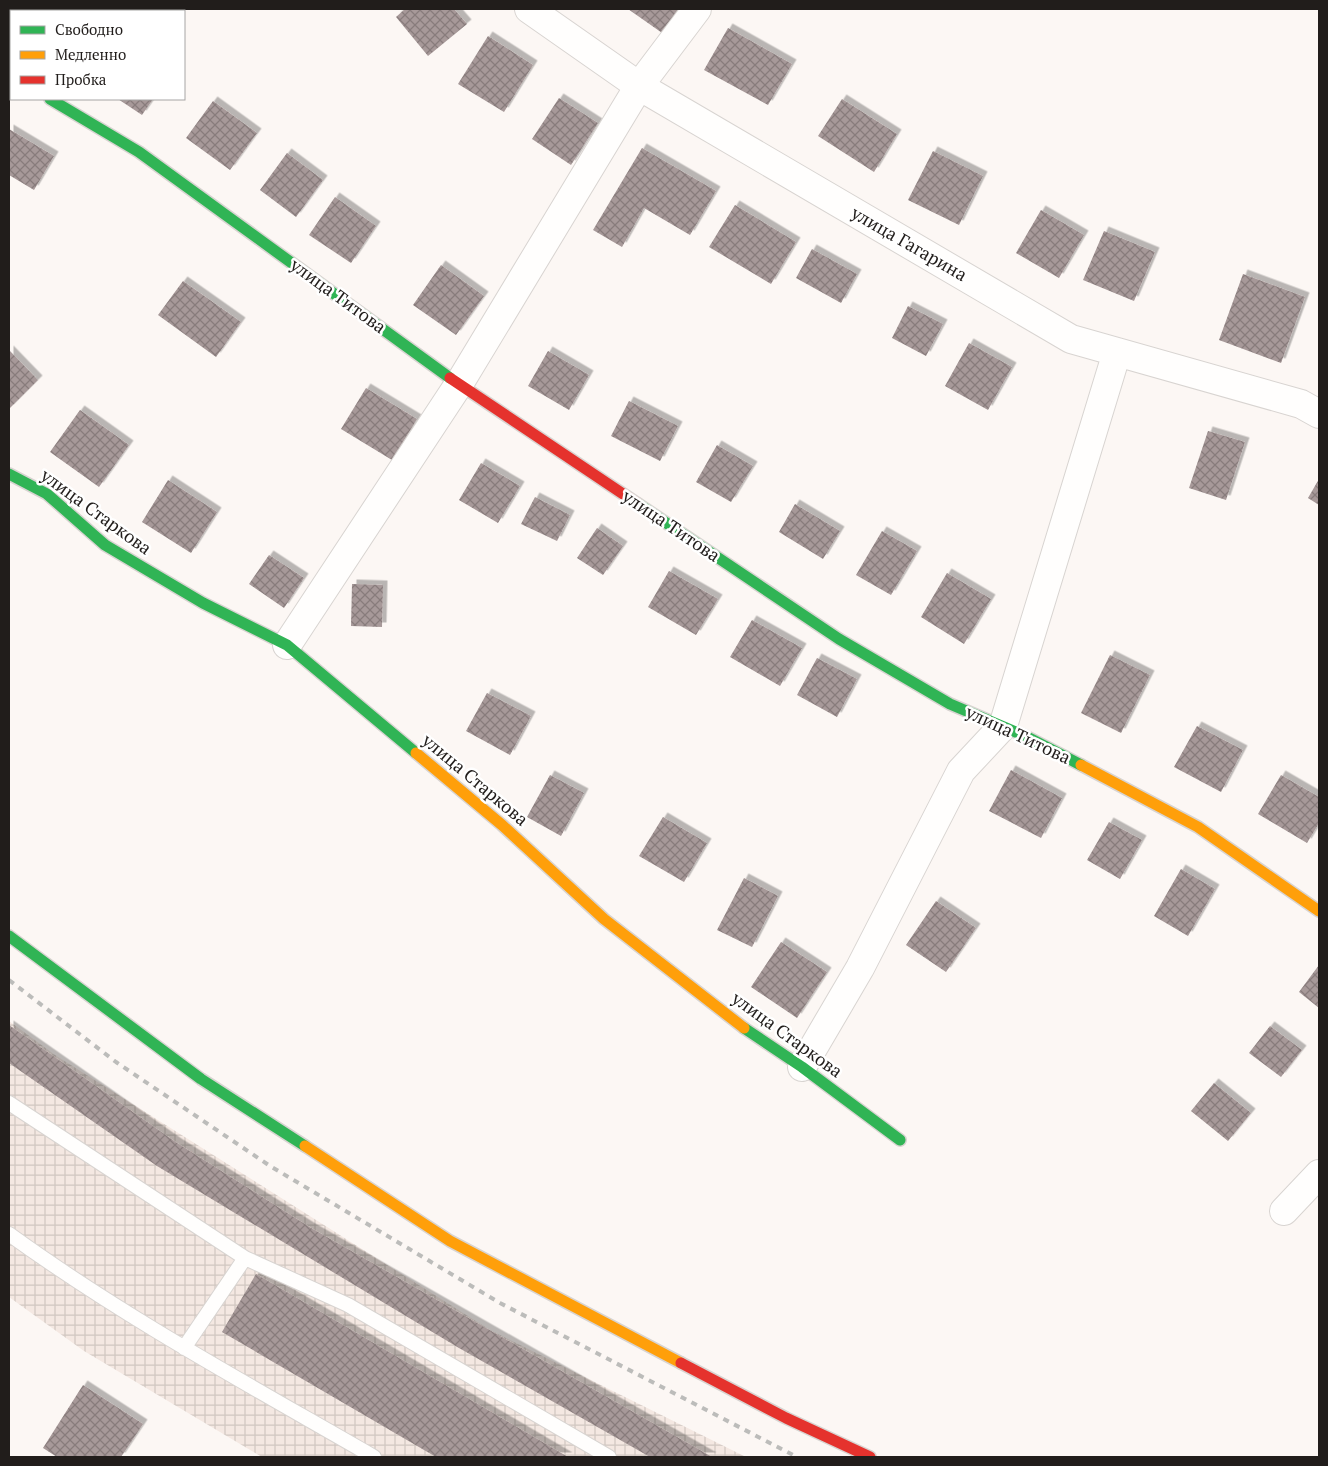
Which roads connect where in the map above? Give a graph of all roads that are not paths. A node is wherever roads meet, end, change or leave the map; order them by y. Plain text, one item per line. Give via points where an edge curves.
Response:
1 (529, 9) edge
2 (697, 9) edge
3 (639, 86) junction
4 (52, 100) edge
5 (1117, 352) junction
6 (459, 384) junction
7 (1319, 414) edge
8 (9, 474) edge
9 (287, 645) junction
10 (1002, 726) junction
11 (1319, 910) edge
12 (9, 936) edge
13 (802, 1067) junction
14 (9, 1104) edge
15 (900, 1140) dead end
16 (1319, 1174) edge
17 (1284, 1211) dead end
18 (9, 1234) edge
19 (245, 1258) junction
20 (184, 1348) junction
21 (374, 1457) edge
22 (609, 1457) edge
23 (870, 1457) edge

1 - 3 street, улица Гагарина
2 - 3 street
3 - 5 street, улица Гагарина via 1071,340
3 - 6 street
4 - 6 street, улица Титова via 139,152
5 - 7 street, улица Гагарина via 1301,404
5 - 10 street
6 - 9 street
6 - 10 street, улица Титова via 839,639 950,704
8 - 9 street, улица Старкова via 46,494 105,545 203,603
9 - 13 street, улица Старкова via 502,825 604,919 745,1029
10 - 11 street, улица Титова via 1198,827
10 - 13 street via 961,771 860,968
12 - 23 street via 201,1079 450,1241 786,1418
13 - 15 street, улица Старкова
14 - 19 lane
16 - 17 street
18 - 20 lane via 54,1267
19 - 20 lane
19 - 22 lane via 348,1305
20 - 21 lane

